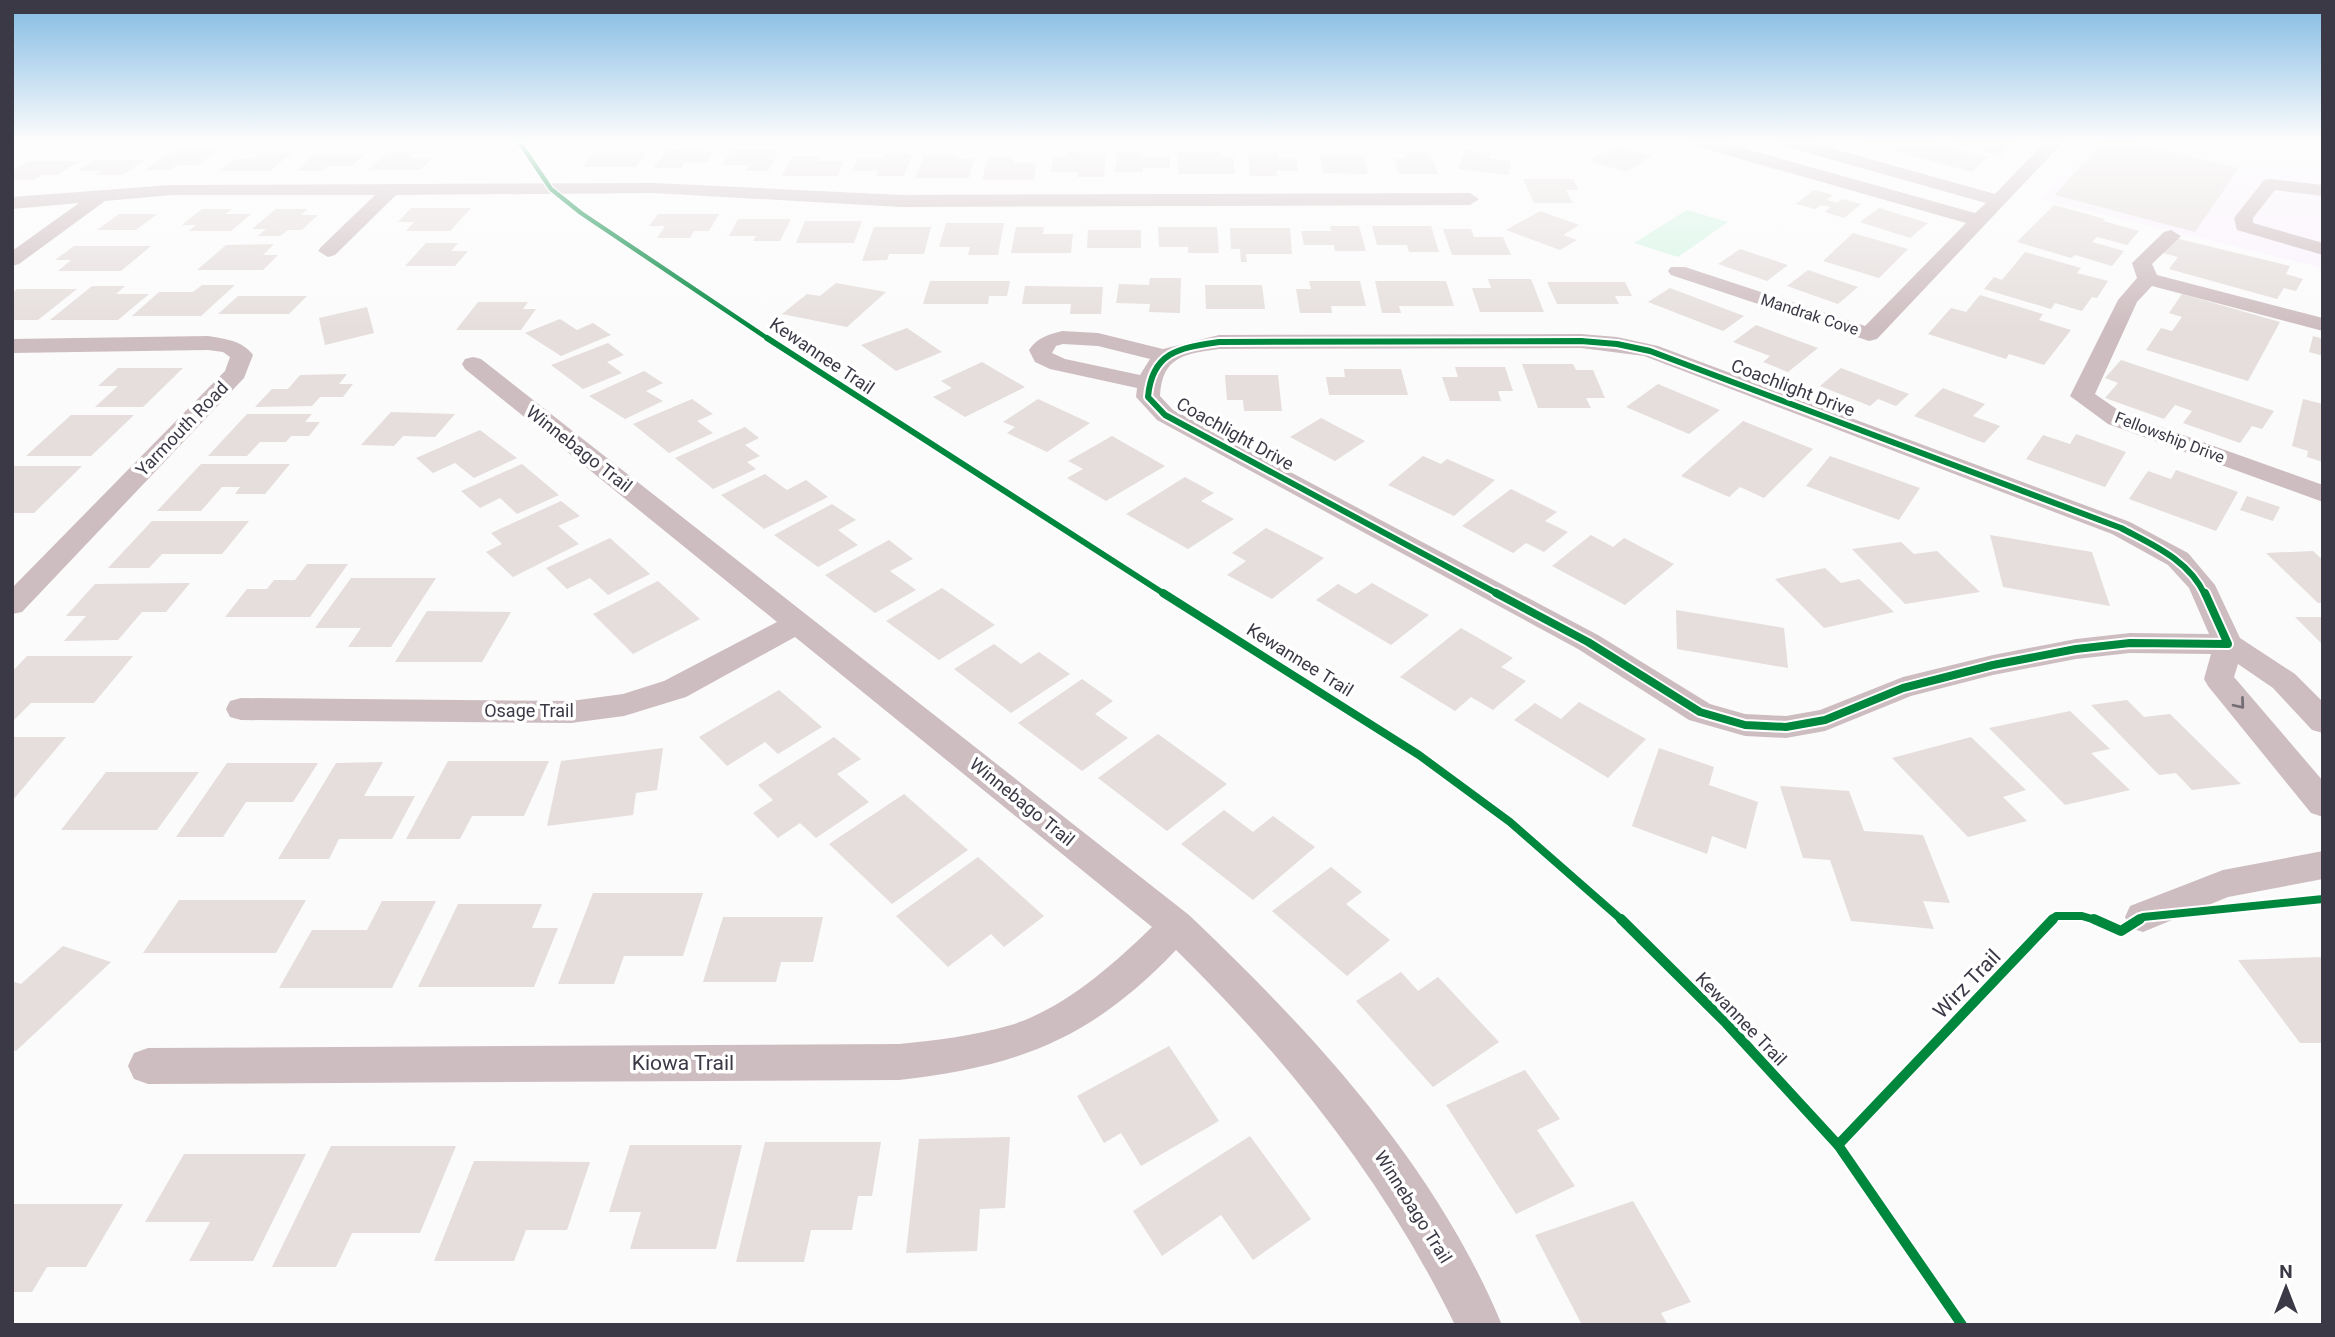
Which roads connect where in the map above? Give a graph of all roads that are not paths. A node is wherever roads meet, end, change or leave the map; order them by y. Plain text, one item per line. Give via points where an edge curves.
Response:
1 (91, 202) edge
2 (377, 202) edge
3 (1915, 202) edge
4 (1998, 202) edge
5 (2255, 202) edge
6 (1978, 220) junction
7 (2171, 236) dead end
8 (2323, 249) edge
9 (328, 251) dead end
10 (12, 260) edge
11 (1678, 271) dead end
12 (2148, 279) junction
13 (2323, 325) edge
14 (12, 346) edge
15 (1165, 356) junction
16 (473, 365) dead end
17 (1148, 383) junction
18 (2323, 494) edge
19 (12, 605) edge
20 (799, 624) junction
21 (2228, 644) junction
22 (241, 709) dead end
23 (2323, 722) edge
24 (2323, 804) edge
25 (2323, 865) edge
26 (2143, 917) dead end
27 (1176, 926) junction
28 (148, 1066) dead end
29 (1479, 1325) edge

1 - 10 street
2 - 9 street
3 - 6 street
4 - 6 street
5 - 8 street via 2243,218 2244,226
6 - 11 street, Mandrak Cove via 1869,334
7 - 12 street via 2142,262
12 - 13 street
12 - 18 street, Fellowship Drive via 2127,300 2082,396 2116,419
14 - 19 street, Yarmouth Road via 208,343 230,347 242,355 236,373
15 - 17 street via 1153,368
15 - 17 street via 1069,335 1048,341 1040,350 1043,357 1058,364
15 - 21 street, Coachlight Drive via 1219,342 1581,341 1650,351 2151,542 2178,559 2201,585
16 - 20 street, Winnebago Trail
17 - 21 street, Coachlight Drive via 1148,397 1165,415 1588,642 1700,712 1745,725 1786,727 1825,720 1903,688 2076,649 2130,643
20 - 22 street, Osage Trail via 674,689 624,705 571,712
20 - 27 street, Winnebago Trail
21 - 23 street via 2284,681
21 -> 24 street via 2219,678
25 - 26 street via 2223,884
27 - 28 street, Kiowa Trail via 1130,974 1077,1011 1020,1040 961,1055 899,1062
27 - 29 street, Winnebago Trail via 1244,989 1317,1070 1388,1163

